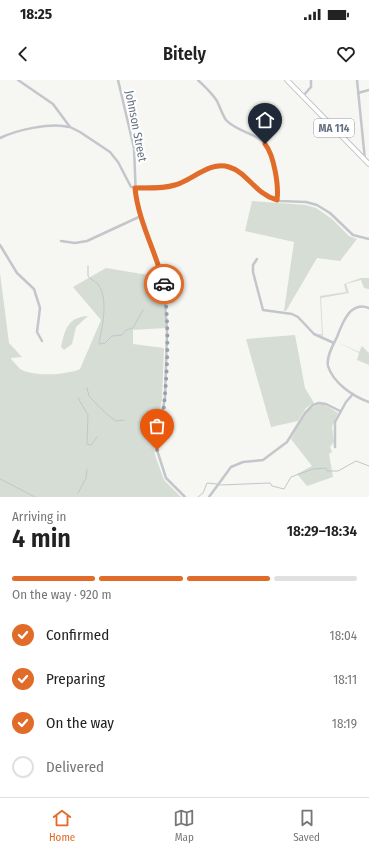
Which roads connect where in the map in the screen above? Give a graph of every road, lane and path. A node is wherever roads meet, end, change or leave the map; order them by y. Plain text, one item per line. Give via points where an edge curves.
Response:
1 (18, 80) edge
2 (118, 80) edge
3 (198, 80) edge
4 (287, 80) edge
5 (311, 80) edge
6 (357, 80) edge
7 (369, 90) edge
8 (358, 93) junction
9 (303, 96) junction
10 (70, 127) junction
11 (0, 138) edge
12 (365, 160) junction
13 (369, 164) edge
14 (135, 180) junction
15 (128, 181) junction
16 (135, 188) junction
17 (277, 200) junction
18 (141, 216) junction
19 (369, 239) edge
20 (61, 241) dead end
21 (0, 246) edge
22 (257, 259) dead end
23 (369, 308) edge
24 (42, 340) dead end
25 (334, 343) junction
26 (353, 394) junction
27 (369, 402) edge
28 (340, 412) junction
29 (335, 448) dead end
30 (184, 497) edge
31 (209, 497) edge

1 - 10 street via 53,104
2 - 14 street, Johnson Street via 134,148
3 - 17 street via 216,99 229,122 259,138 268,148 272,158
4 - 9 highway, MA 114
5 - 9 street via 311,87
6 - 8 street
7 - 8 street
8 - 12 street
9 - 12 highway, MA 114
10 - 11 street via 50,126 16,132
10 - 15 street via 110,152
12 - 13 highway, MA 114
14 - 15 street
14 - 16 street, Johnson Street
15 - 16 street via 131,188
16 - 17 street via 173,186 203,171 225,166 237,171 262,194
16 - 18 street, Johnson Street
17 - 19 street via 317,205 330,213 353,235
18 - 20 street via 87,241
18 - 30 street, Johnson Street via 161,271 166,310 165,398 156,440 157,450 166,478
21 - 24 street via 17,273 34,289 40,307 37,332
22 - 25 street via 253,265 253,272 263,310 292,314 314,334
23 - 25 street via 360,306 351,311
25 - 26 street via 328,358 329,368 335,380
26 - 27 street
26 - 28 street
28 - 29 street via 334,425
28 - 31 street via 326,404 313,405 287,442 263,460 245,461 234,465 225,473

